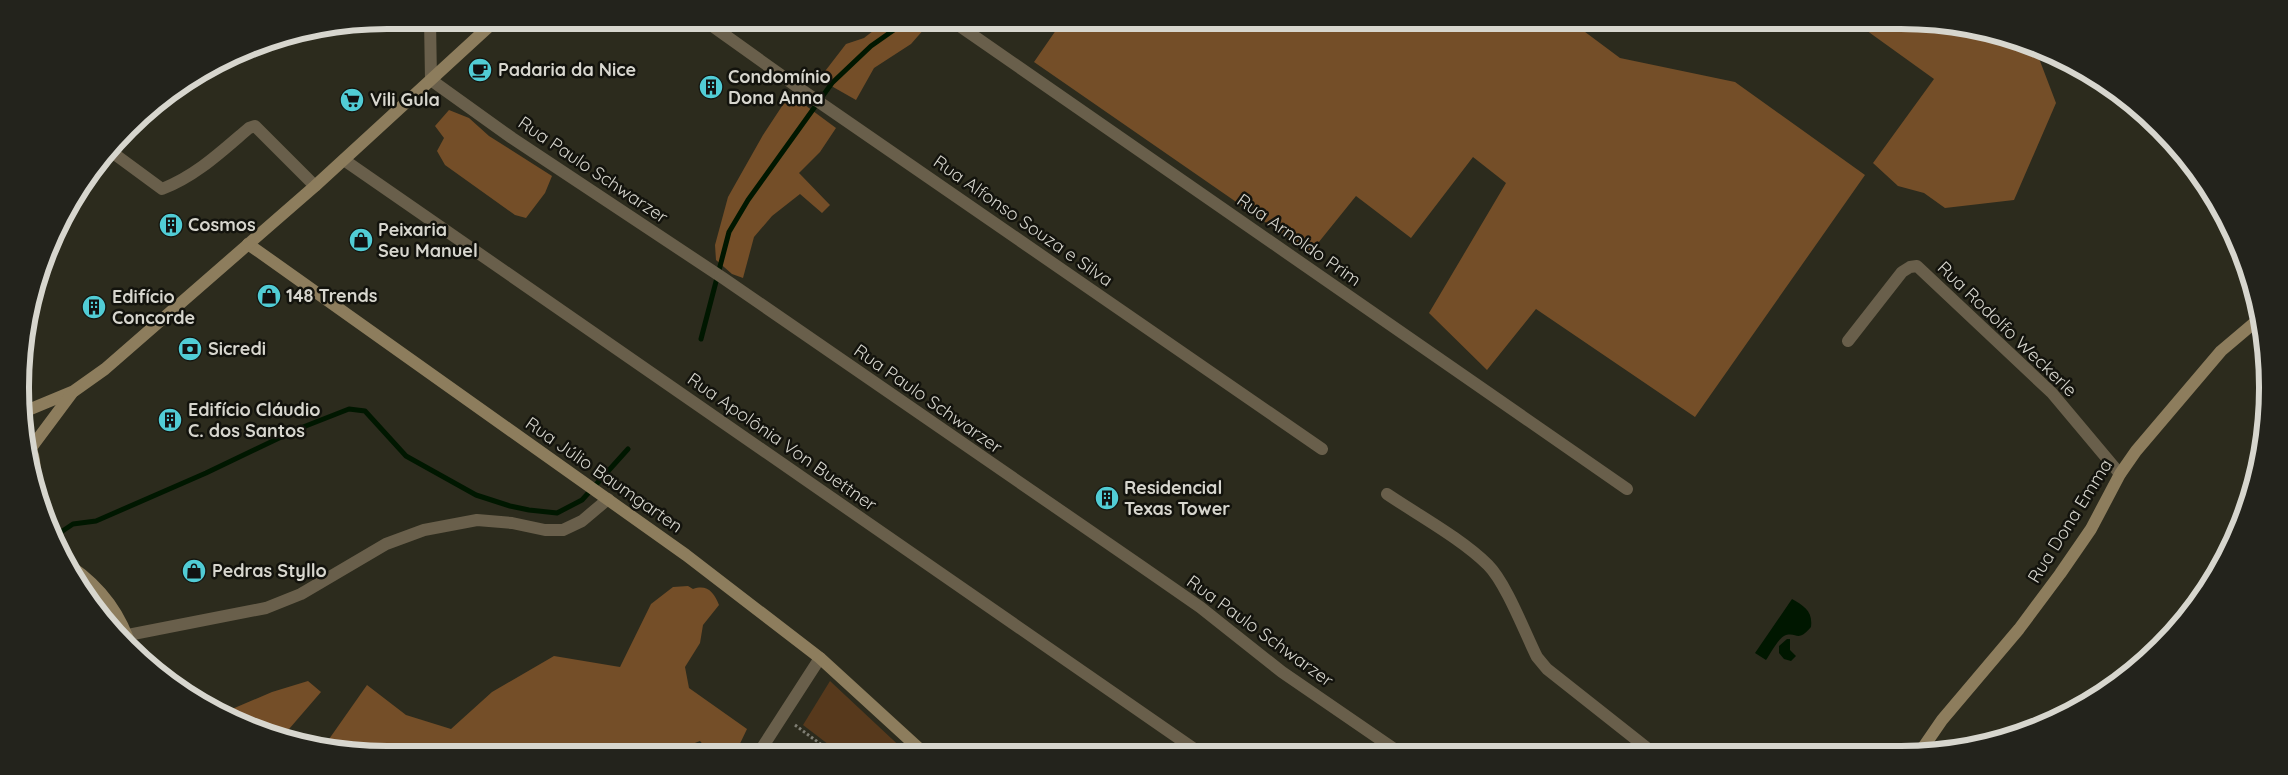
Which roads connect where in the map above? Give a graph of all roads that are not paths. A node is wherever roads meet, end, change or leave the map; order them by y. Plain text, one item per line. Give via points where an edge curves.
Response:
1 (430, 29) edge
2 (486, 29) edge
3 (716, 29) edge
4 (964, 29) edge
5 (431, 80) junction
6 (115, 155) edge
7 (344, 160) junction
8 (315, 186) junction
9 (248, 244) junction
10 (2253, 324) edge
11 (1848, 341) dead end
12 (74, 390) junction
13 (30, 409) edge
14 (33, 438) edge
15 (1322, 449) dead end
16 (2120, 474) junction
17 (1627, 489) dead end
18 (1387, 494) dead end
19 (604, 496) junction
20 (81, 573) edge
21 (127, 634) edge
22 (129, 636) edge
23 (820, 658) junction
24 (1925, 745) edge
25 (763, 746) edge
26 (916, 746) edge
27 (1190, 746) edge
28 (1390, 746) edge
29 (1644, 746) edge

1 - 5 street
2 - 5 street
3 - 15 street, Rua Alfonso Souza e Silva
4 - 17 street, Rua Arnoldo Prim
5 - 7 street
5 - 28 street, Rua Paulo Schwarzer via 1184,596 1282,672
6 - 8 street via 162,188 181,182 249,128 256,126
7 - 8 street
7 - 27 street, Rua Apolônia Von Buettner
8 - 9 street
9 - 12 street via 105,369
9 - 19 street, Rua Júlio Baumgarten
10 - 16 street, Rua Dona Emma via 2221,351
11 - 16 street, Rua Rodolfo Weckerle via 1902,272 1910,266 1917,266 2052,393
12 - 13 street
12 - 14 street
16 - 24 street, Rua Dona Emma via 2090,529 2060,574
18 - 29 street via 1488,565 1537,657
19 - 22 street via 582,521 564,530 477,520 424,530 386,544 301,594 266,608
19 - 23 street, Rua Júlio Baumgarten
20 - 21 street via 109,603
23 - 25 street
23 - 26 street, Rua Júlio Baumgarten

